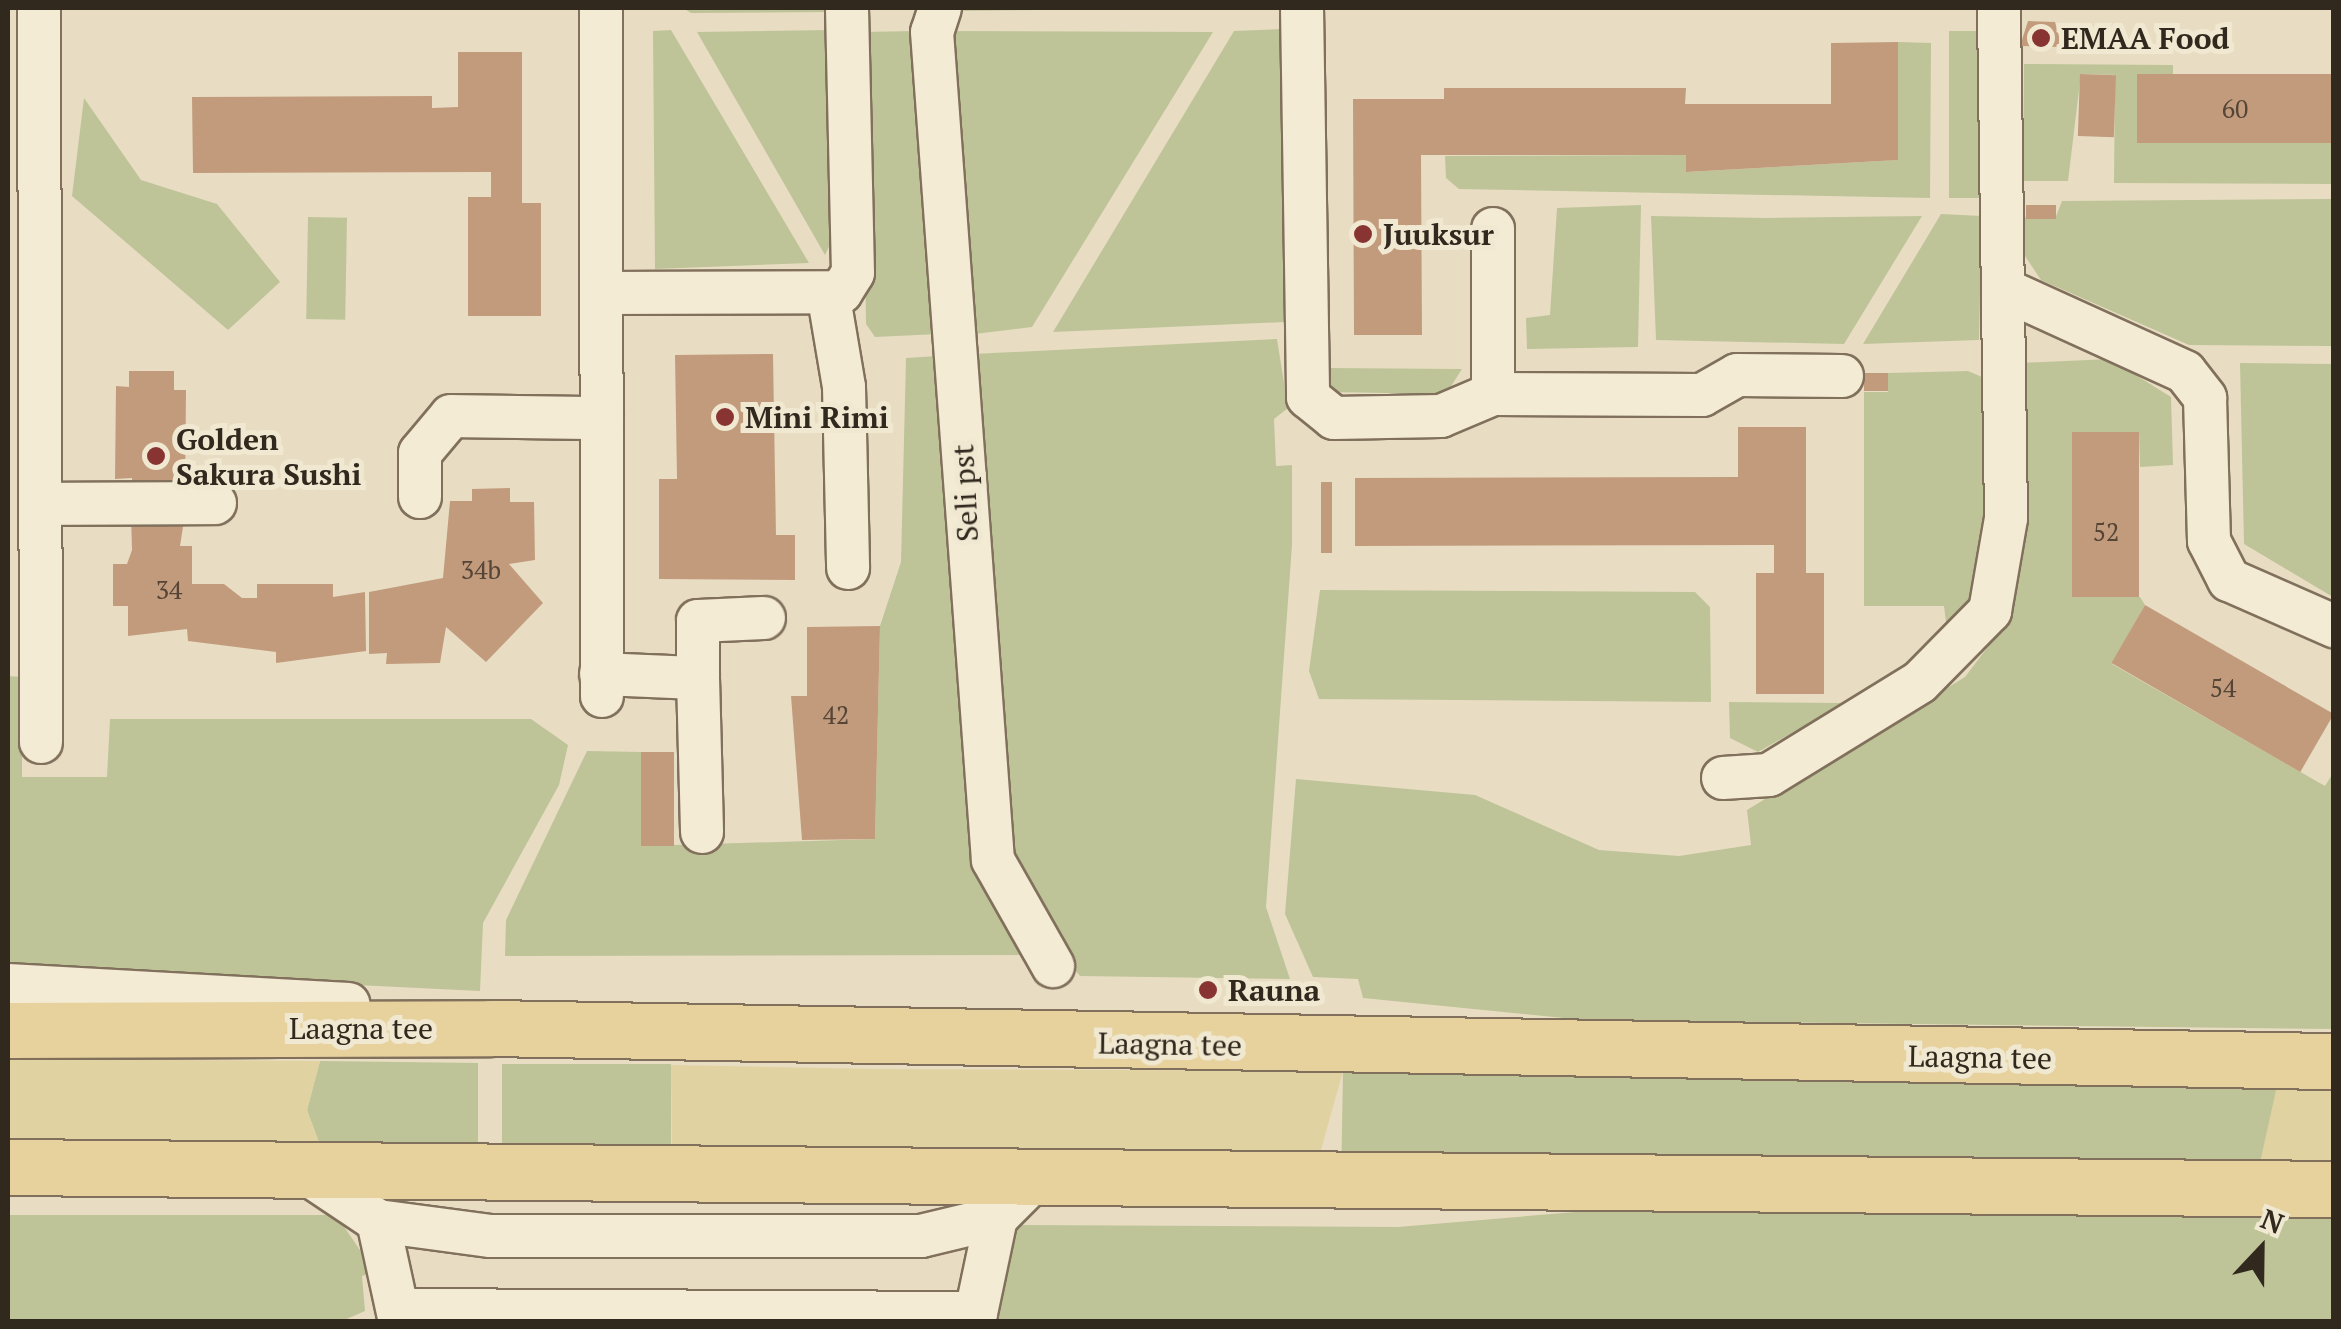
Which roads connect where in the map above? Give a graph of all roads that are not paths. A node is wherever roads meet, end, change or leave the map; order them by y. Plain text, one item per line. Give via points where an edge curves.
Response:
1 (40, 8) edge
2 (601, 8) edge
3 (847, 8) edge
4 (940, 8) edge
5 (1302, 8) edge
6 (1999, 8) edge
7 (1493, 229) dead end
8 (2003, 289) junction
9 (602, 293) junction
10 (829, 298) junction
11 (1842, 376) dead end
12 (1493, 394) junction
13 (602, 418) junction
14 (420, 497) dead end
15 (216, 503) dead end
16 (40, 504) junction
17 (848, 568) dead end
18 (764, 618) dead end
19 (2334, 626) edge
20 (698, 678) junction
21 (41, 742) dead end
22 (1723, 778) dead end
23 (702, 832) dead end
24 (1053, 966) dead end
25 (8, 985) edge
26 (491, 1028) junction
27 (8, 1030) edge
28 (2334, 1061) edge
29 (8, 1166) edge
30 (162, 1168) junction
31 (300, 1169) junction
32 (1038, 1176) junction
33 (8, 1185) edge
34 (2334, 1190) edge
35 (996, 1218) junction
36 (378, 1221) junction
37 (399, 1316) edge
38 (847, 1318) edge

1 - 16 street
2 - 9 street
3 - 10 street via 853,273
4 - 24 street, Seli pst via 932,32 991,842 1006,892
5 - 12 street via 1308,397 1334,418 1441,416
6 - 8 street
7 - 12 street
8 - 19 street via 2185,372 2205,398 2208,541 2229,580
8 - 22 street via 2006,518 1990,611 1920,682 1769,775
9 - 10 street
9 - 13 street
10 - 17 street via 844,387
11 - 12 street via 1737,375 1702,395
13 - 14 street via 451,416 420,454
13 - 20 street via 602,685
15 - 16 street
16 - 21 street
18 - 20 street via 698,621
20 - 23 street
25 - 26 street via 412,1008
26 - 27 main road, Laagna tee
26 - 28 main road, Laagna tee
29 - 30 main road
30 - 31 main road
30 - 33 street
31 - 32 main road
31 - 36 street
32 - 34 main road
32 - 35 street
35 - 36 street via 921,1236 830,1238 491,1236
35 - 38 street via 976,1313
36 - 37 street
37 - 38 street

